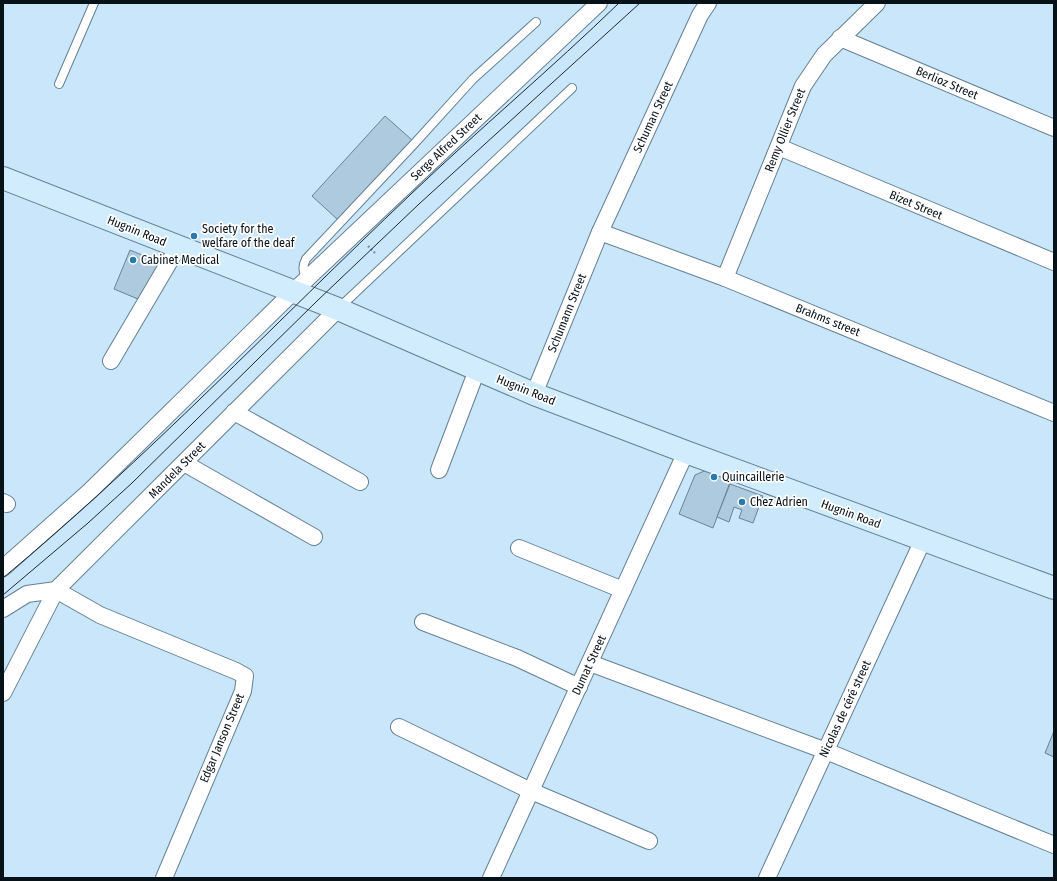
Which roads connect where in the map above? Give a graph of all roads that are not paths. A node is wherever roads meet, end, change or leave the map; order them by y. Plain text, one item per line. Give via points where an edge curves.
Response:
1 (94, 3) edge
2 (599, 3) edge
3 (708, 3) edge
4 (877, 3) edge
5 (536, 22) dead end
6 (840, 38) junction
7 (59, 84) dead end
8 (572, 88) dead end
9 (1054, 128) edge
10 (779, 147) junction
11 (3, 178) edge
12 (600, 232) junction
13 (178, 247) junction
14 (1054, 262) edge
15 (725, 278) junction
16 (300, 285) junction
17 (338, 309) junction
18 (111, 361) dead end
19 (477, 370) junction
20 (534, 394) junction
21 (234, 412) junction
22 (1054, 413) edge
23 (686, 452) junction
24 (184, 463) junction
25 (438, 470) dead end
26 (360, 482) dead end
27 (314, 537) dead end
28 (923, 540) junction
29 (519, 548) dead end
30 (3, 568) edge
31 (1054, 588) edge
32 (56, 590) junction
33 (623, 590) junction
34 (3, 609) edge
35 (423, 622) dead end
36 (590, 663) junction
37 (579, 687) junction
38 (3, 693) edge
39 (399, 727) dead end
40 (826, 751) junction
41 (531, 791) junction
42 (649, 841) dead end
43 (1054, 845) edge
44 (164, 878) edge
45 (491, 878) edge
46 (768, 878) edge

1 - 7 lane
2 - 16 street, Serge Alfred Street
3 - 12 street, Schuman Street via 700,15
4 - 6 street, Remy Ollier Street
5 - 16 lane via 473,79 306,259
6 - 9 street, Berlioz Street
6 - 10 street, Remy Ollier Street via 824,55 803,86
8 - 17 lane
10 - 14 street, Bizet Street
10 - 15 street, Remy Ollier Street
11 - 13 street, Hugnin Road
12 - 15 street, Brahms street
12 - 20 street, Schumann Street
13 - 16 street, Hugnin Road
13 - 18 street
15 - 22 street, Brahms street
16 - 17 street, Hugnin Road
16 - 30 street, Serge Alfred Street via 90,491
17 - 19 street, Hugnin Road
17 - 21 street, Mandela Street
19 - 20 street, Hugnin Road
19 - 25 street
20 - 23 street, Hugnin Road
21 - 24 street, Mandela Street
21 - 26 street
23 - 28 street, Hugnin Road
23 - 33 street, Dumat Street
24 - 27 street
24 - 32 street, Mandela Street
28 - 31 street, Hugnin Road
28 - 40 street, Nicolas de céré street
29 - 33 street
32 - 34 street via 27,594
32 - 38 street
32 - 44 street, Edgar Janson Street via 100,615 245,676 243,691
33 - 36 street, Dumat Street
35 - 37 street via 516,658
36 - 37 street, Dumat Street
36 - 40 street
37 - 41 street, Dumat Street
39 - 41 street
40 - 43 street
40 - 46 street, Nicolas de céré street
41 - 42 street
41 - 45 street, Dumat Street

